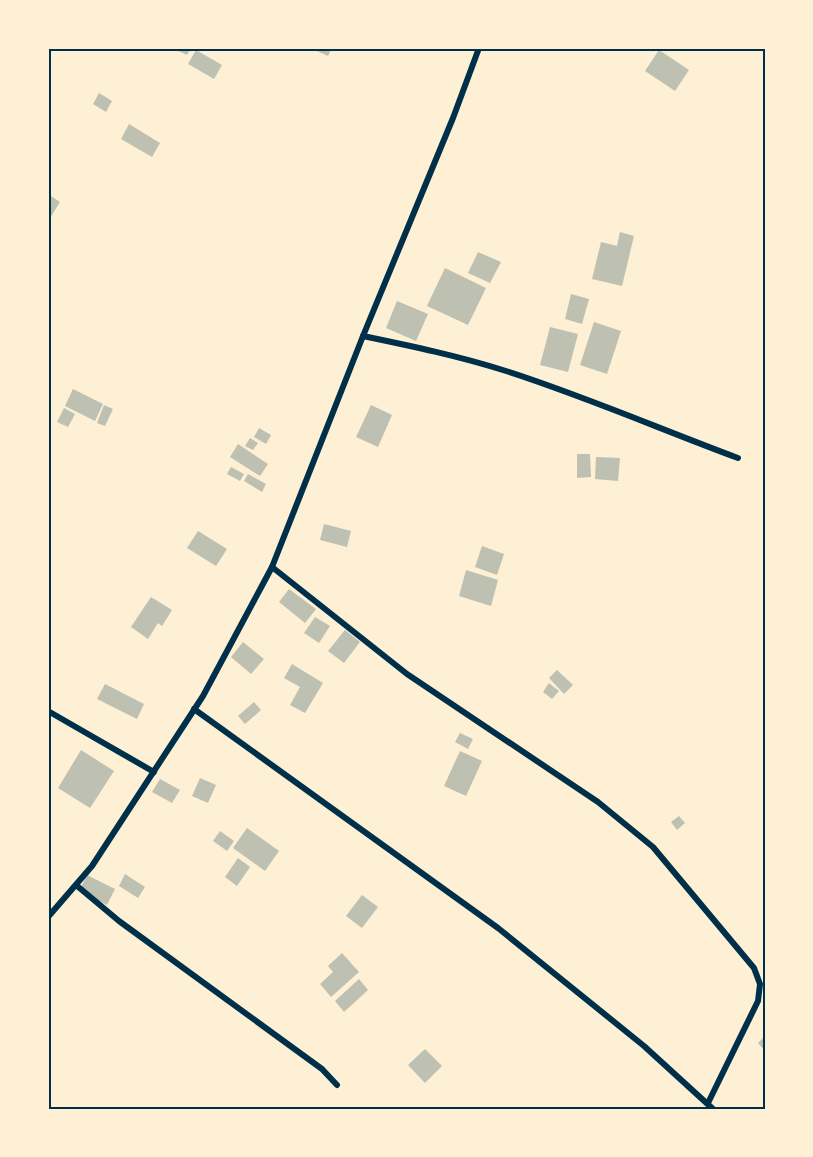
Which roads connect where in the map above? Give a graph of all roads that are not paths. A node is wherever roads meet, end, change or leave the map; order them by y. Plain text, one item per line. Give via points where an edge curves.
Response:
1 (479, 48) edge
2 (363, 336) junction
3 (738, 458) dead end
4 (272, 567) junction
5 (194, 709) junction
6 (48, 711) edge
7 (154, 772) junction
8 (76, 885) junction
9 (48, 917) edge
10 (337, 1085) dead end
11 (708, 1103) junction
12 (713, 1109) edge

1 - 2 street
2 - 3 street via 454,355 506,371
2 - 4 street
4 - 5 street
4 - 11 street via 407,674 598,802 653,847 754,968 760,984 758,1001
5 - 7 street
5 - 11 street via 498,928
6 - 7 street
7 - 8 street via 93,866
8 - 9 street
8 - 10 street
11 - 12 street

